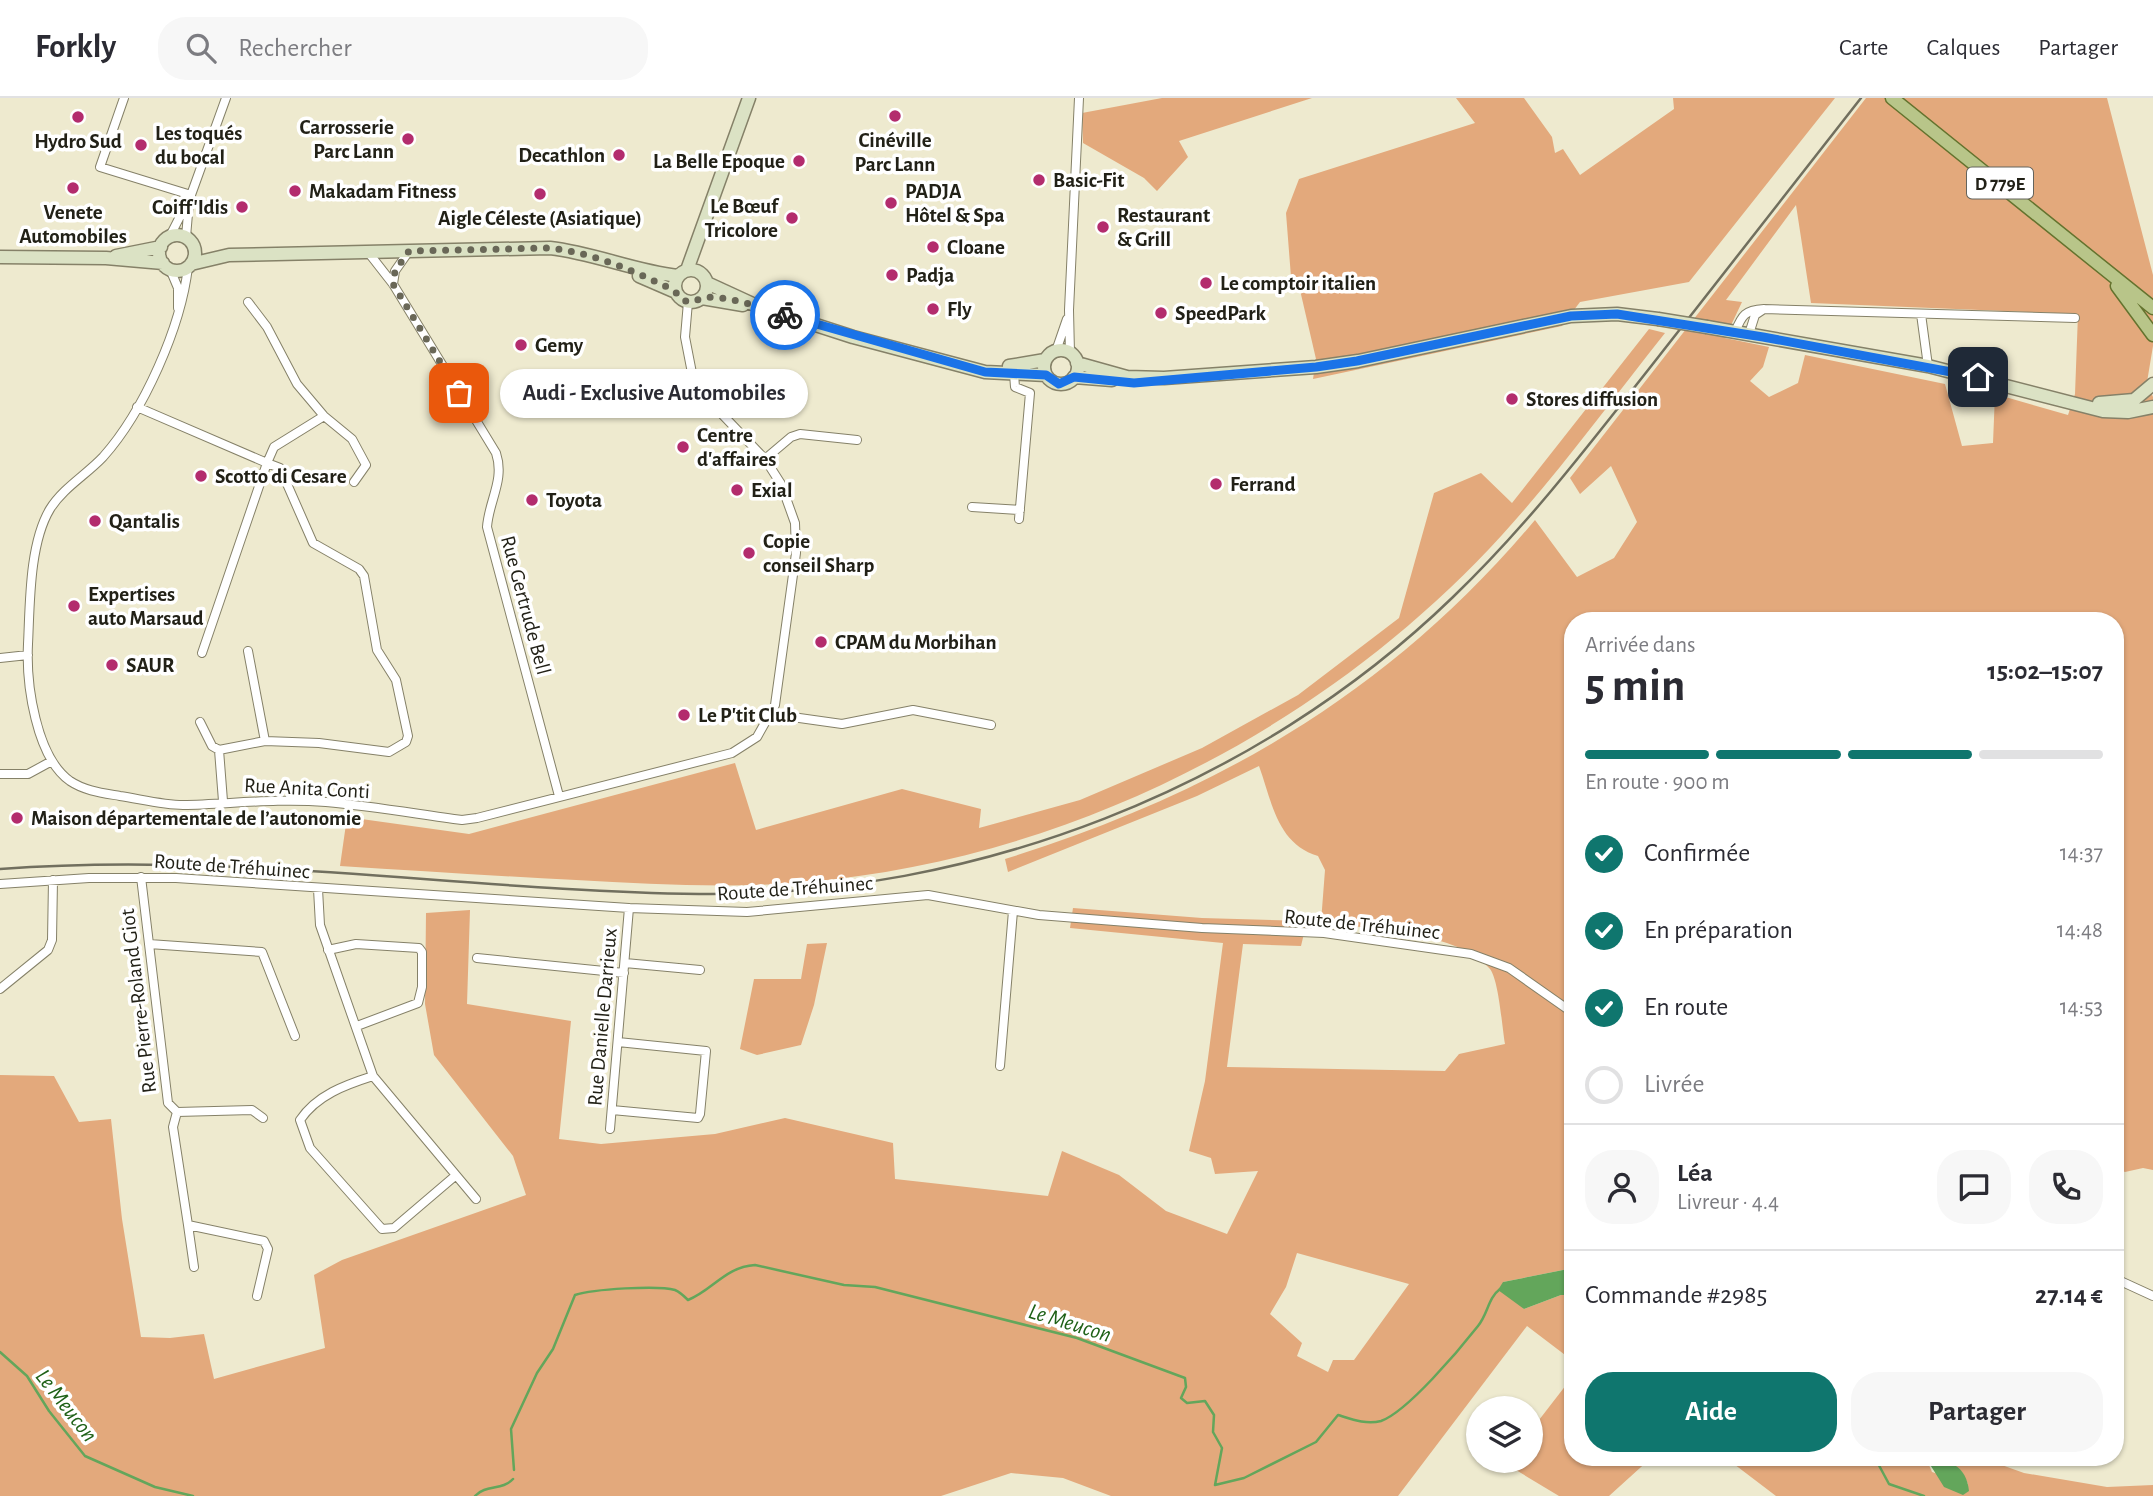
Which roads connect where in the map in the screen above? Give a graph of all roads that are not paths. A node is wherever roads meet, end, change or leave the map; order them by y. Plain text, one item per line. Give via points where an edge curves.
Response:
1 (124, 98) edge
2 (226, 98) edge
3 (749, 98) edge
4 (1079, 98) edge
5 (1892, 98) edge
6 (190, 196) junction
7 (705, 223) junction
8 (170, 236) junction
9 (190, 242) junction
10 (160, 247) junction
11 (409, 251) junction
12 (368, 252) junction
13 (229, 255) junction
14 (0, 257) edge
15 (106, 258) junction
16 (617, 264) junction
17 (190, 265) junction
18 (167, 266) junction
19 (2106, 272) junction
20 (683, 273) junction
21 (705, 279) junction
22 (393, 284) junction
23 (2119, 289) junction
24 (676, 292) junction
25 (702, 298) junction
26 (248, 302) dead end
27 (688, 302) junction
28 (757, 306) junction
29 (2153, 308) edge
30 (1764, 309) junction
31 (1069, 310) junction
32 (1921, 314) junction
33 (178, 318) junction
34 (2075, 318) dead end
35 (2153, 322) edge
36 (1735, 332) junction
37 (1749, 334) junction
38 (2153, 335) edge
39 (1056, 351) junction
40 (1074, 358) junction
41 (1045, 360) junction
42 (1928, 366) junction
43 (970, 368) junction
44 (1014, 374) junction
45 (1046, 375) junction
46 (1074, 377) junction
47 (1164, 378) junction
48 (2153, 384) edge
49 (2070, 401) junction
50 (137, 407) junction
51 (2153, 407) edge
52 (324, 416) junction
53 (857, 440) dead end
54 (765, 459) junction
55 (267, 463) junction
56 (354, 482) dead end
57 (972, 507) dead end
58 (248, 651) dead end
59 (202, 653) dead end
60 (27, 655) junction
61 (0, 658) edge
62 (771, 714) junction
63 (200, 722) dead end
64 (991, 725) dead end
65 (265, 741) junction
66 (219, 750) junction
67 (50, 762) junction
68 (0, 774) edge
69 (559, 796) junction
70 (223, 801) junction
71 (141, 877) junction
72 (53, 880) junction
73 (0, 884) edge
74 (318, 889) junction
75 (629, 908) junction
76 (1013, 911) junction
77 (149, 944) junction
78 (328, 950) junction
79 (477, 958) dead end
80 (625, 963) junction
81 (700, 970) dead end
82 (624, 973) junction
83 (0, 989) edge
84 (1564, 1007) edge
85 (357, 1026) junction
86 (295, 1036) dead end
87 (618, 1042) junction
88 (1000, 1066) dead end
89 (373, 1076) junction
90 (611, 1110) junction
91 (177, 1112) junction
92 (263, 1118) dead end
93 (610, 1129) dead end
94 (455, 1175) junction
95 (476, 1199) dead end
96 (187, 1225) junction
97 (194, 1267) dead end
98 (2124, 1286) edge
99 (257, 1296) dead end
100 (2153, 1296) edge

1 - 6 street via 100,167
2 - 6 street
3 - 7 main road
4 - 31 street
5 - 19 main road, D 779E
6 - 8 street
6 - 9 street
7 - 20 main road
7 - 21 main road
8 - 9 main road
8 - 10 main road
9 - 13 main road
9 - 17 main road
10 - 15 main road
10 - 18 main road
11 - 12 main road
11 - 16 main road via 550,248
11 - 22 street via 395,271
12 - 13 main road
12 - 22 street, Rue Gertrude Bell
13 - 17 main road
14 - 15 main road
15 - 18 main road
16 - 20 main road
16 - 24 main road
17 - 18 main road via 180,270
17 - 33 street
18 - 33 street via 178,288
19 - 23 main road, D 779E
19 - 29 main road, D 779E
20 - 21 main road
20 - 24 main road
21 - 25 main road
21 - 28 main road
22 - 69 street, Rue Gertrude Bell via 496,453 501,469 487,527
23 - 35 main road, D 779E
23 - 38 main road, D 779E
24 - 27 main road
25 - 27 main road
25 - 28 main road
26 - 52 street via 297,384
27 - 54 street, Rue Anita Conti via 685,337 692,373 716,408
28 - 43 main road
30 - 32 street
30 - 36 street via 1742,315
30 - 37 street via 1755,315
31 - 39 street
31 - 40 street
32 - 34 street
32 - 42 street
33 - 50 street
36 - 37 main road
36 - 47 main road, bridge via 1617,314 1571,316 1357,361
37 - 42 main road
39 - 40 main road
39 - 41 main road
40 - 46 main road
40 - 47 main road via 1127,377
41 - 43 main road
41 - 45 main road
42 - 49 main road
43 - 44 main road
44 - 45 main road
44 - 57 street via 1015,387 1030,393 1020,514
45 - 46 main road via 1059,384
46 - 47 main road via 1134,383
48 - 49 main road via 2142,395 2120,403
49 - 51 main road via 2116,412
50 - 55 street
50 - 60 street via 104,455 60,497 43,524 31,590
52 - 55 street via 274,447
52 - 56 street via 352,439 366,465
53 - 54 street via 800,434
54 - 62 street, Rue Anita Conti via 788,500 796,537
55 - 59 street
55 - 65 street via 280,468 313,543 359,569 363,576 377,650 396,680 408,736 401,748 389,752
58 - 65 street
60 - 61 street
60 - 67 street via 32,699
62 - 64 street via 842,724 913,710
62 - 69 street, Rue Anita Conti via 757,737 732,753
63 - 66 street via 212,746
65 - 66 street
66 - 70 street
67 - 68 street via 28,774
67 - 70 street, Rue Anita Conti via 71,782 93,791 181,805
69 - 70 street, Rue Anita Conti via 462,820 325,802
71 - 72 street, Route de Tréhuinec
71 - 74 street, Route de Tréhuinec
71 - 77 street, Rue Pierre-Roland Giot
72 - 73 street, Route de Tréhuinec
72 - 83 street via 48,950
74 - 75 street, Route de Tréhuinec
74 - 78 street via 320,925
75 - 76 street, Route de Tréhuinec via 747,912 929,895
75 - 80 street, Rue Danielle Darrieux
76 - 84 street, Route de Tréhuinec via 1202,928 1324,933 1471,954 1509,968
76 - 88 street
77 - 86 street via 262,951
77 - 91 street, Rue Pierre-Roland Giot via 166,1095
78 - 85 street
78 - 85 street via 356,944 419,948 422,952 418,1003
79 - 82 street
80 - 81 street
80 - 82 street, Rue Danielle Darrieux
82 - 87 street, Rue Danielle Darrieux
85 - 89 street
87 - 90 street, Rue Danielle Darrieux
87 - 90 street via 706,1051 700,1114 698,1118
89 - 94 street
89 - 94 street via 345,1084 309,1106 300,1120 310,1148 382,1229 394,1228
90 - 93 street, Rue Danielle Darrieux
91 - 92 street, Rue Pierre-Roland Giot via 252,1110
91 - 96 street via 173,1127
94 - 95 street
96 - 97 street
96 - 99 street via 264,1241 268,1249
98 - 100 street

